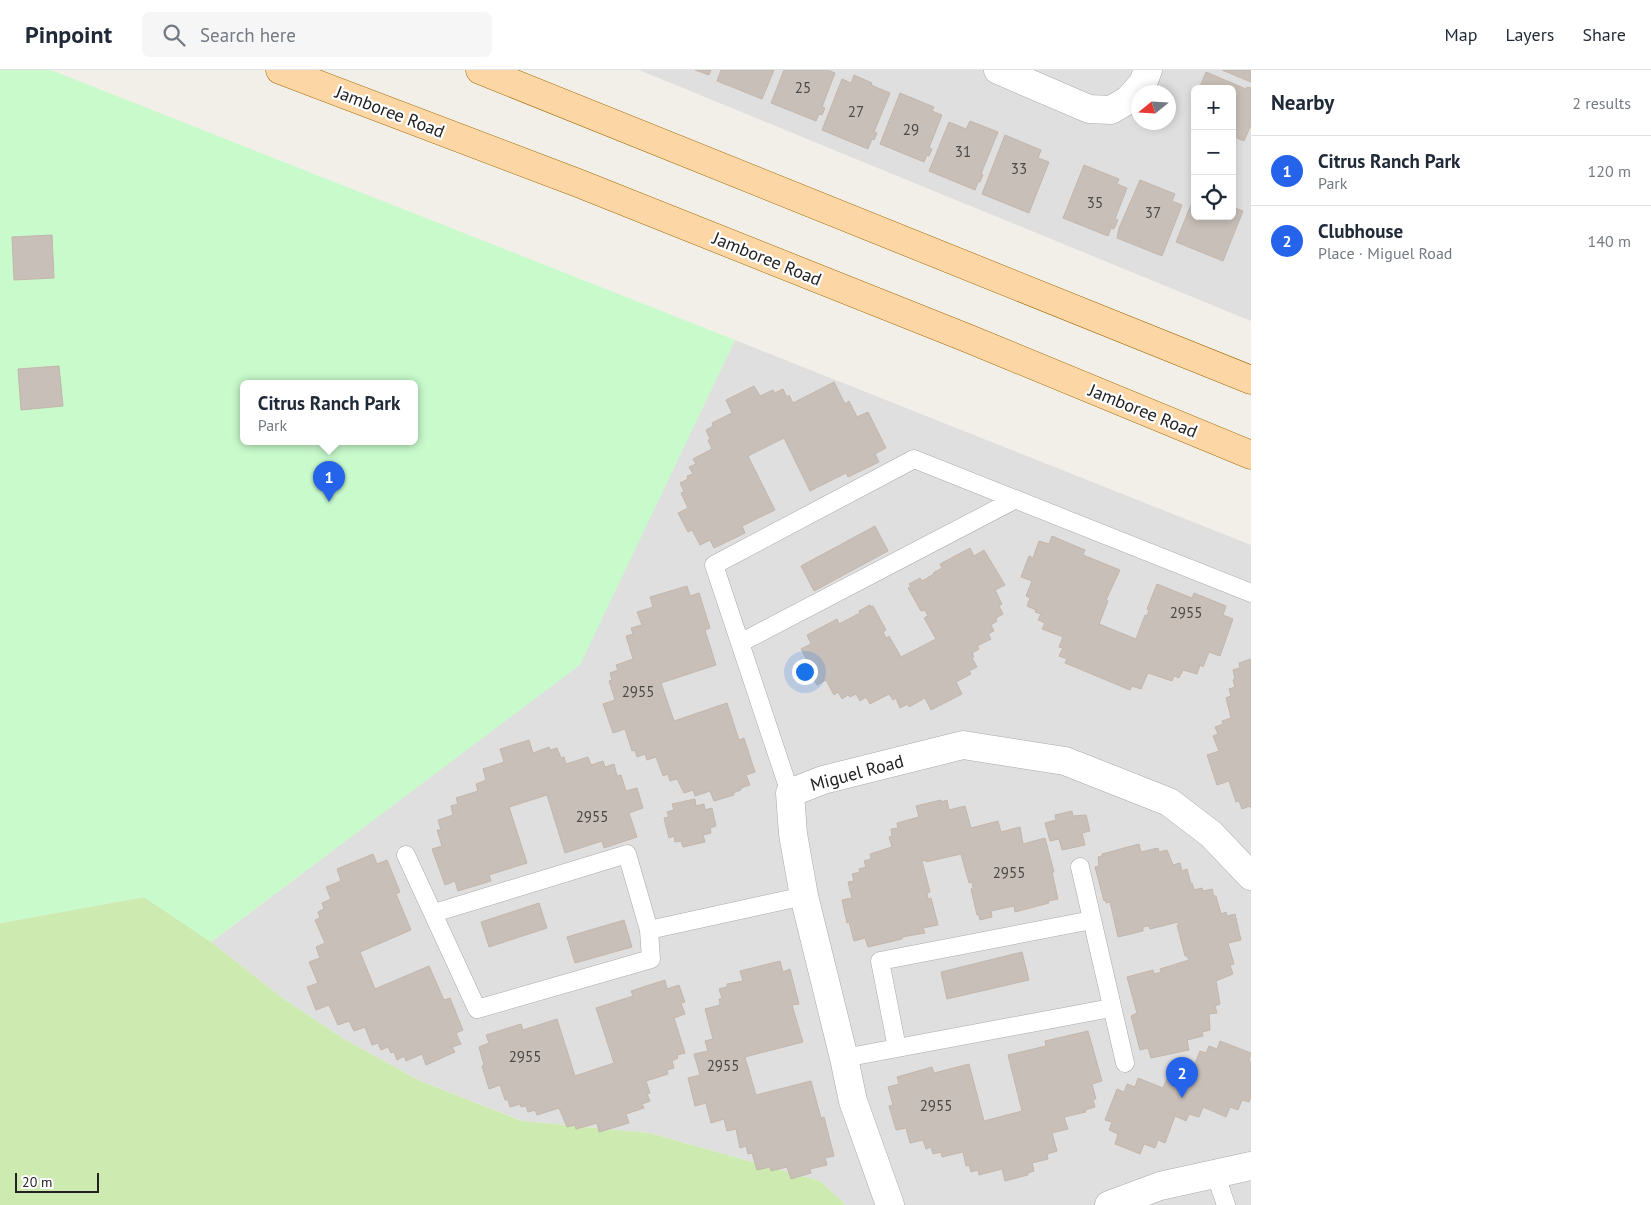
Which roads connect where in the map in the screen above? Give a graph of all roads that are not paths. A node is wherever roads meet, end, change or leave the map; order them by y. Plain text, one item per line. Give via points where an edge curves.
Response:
1 (280, 70) edge
2 (480, 70) edge
3 (998, 70) edge
4 (1148, 70) edge
5 (1251, 380) edge
6 (1251, 455) edge
7 (1016, 499) junction
8 (1251, 593) edge
9 (740, 643) junction
10 (790, 793) junction
11 (406, 855) dead end
12 (1080, 867) dead end
13 (1251, 876) edge
14 (804, 896) junction
15 (434, 913) junction
16 (1092, 920) junction
17 (649, 930) junction
18 (1111, 1008) junction
19 (897, 1048) junction
20 (844, 1058) junction
21 (1124, 1063) dead end
22 (1251, 1166) edge
23 (1215, 1173) junction
24 (890, 1205) edge
25 (1109, 1205) edge
26 (1226, 1205) edge

1 - 6 main road, Jamboree Road via 596,190
2 - 5 main road
3 - 4 street via 1089,109 1111,110 1128,100 1143,83
7 - 8 lane
7 - 9 lane
7 - 9 lane via 914,458 714,565
9 - 10 lane
10 - 13 street, Miguel Road via 823,780 963,745 1065,761 1169,802 1211,834
10 - 14 street, Miguel Road via 793,834
11 - 15 lane
12 - 16 lane
14 - 17 lane
14 - 20 street, Miguel Road
15 - 17 lane via 627,854
15 - 17 lane via 477,1009 651,959
16 - 18 lane
16 - 19 lane via 880,961
18 - 19 lane
18 - 21 lane
19 - 20 lane
20 - 24 street, Miguel Road via 853,1101
22 - 23 street
23 - 25 street via 1160,1186
23 - 26 lane

